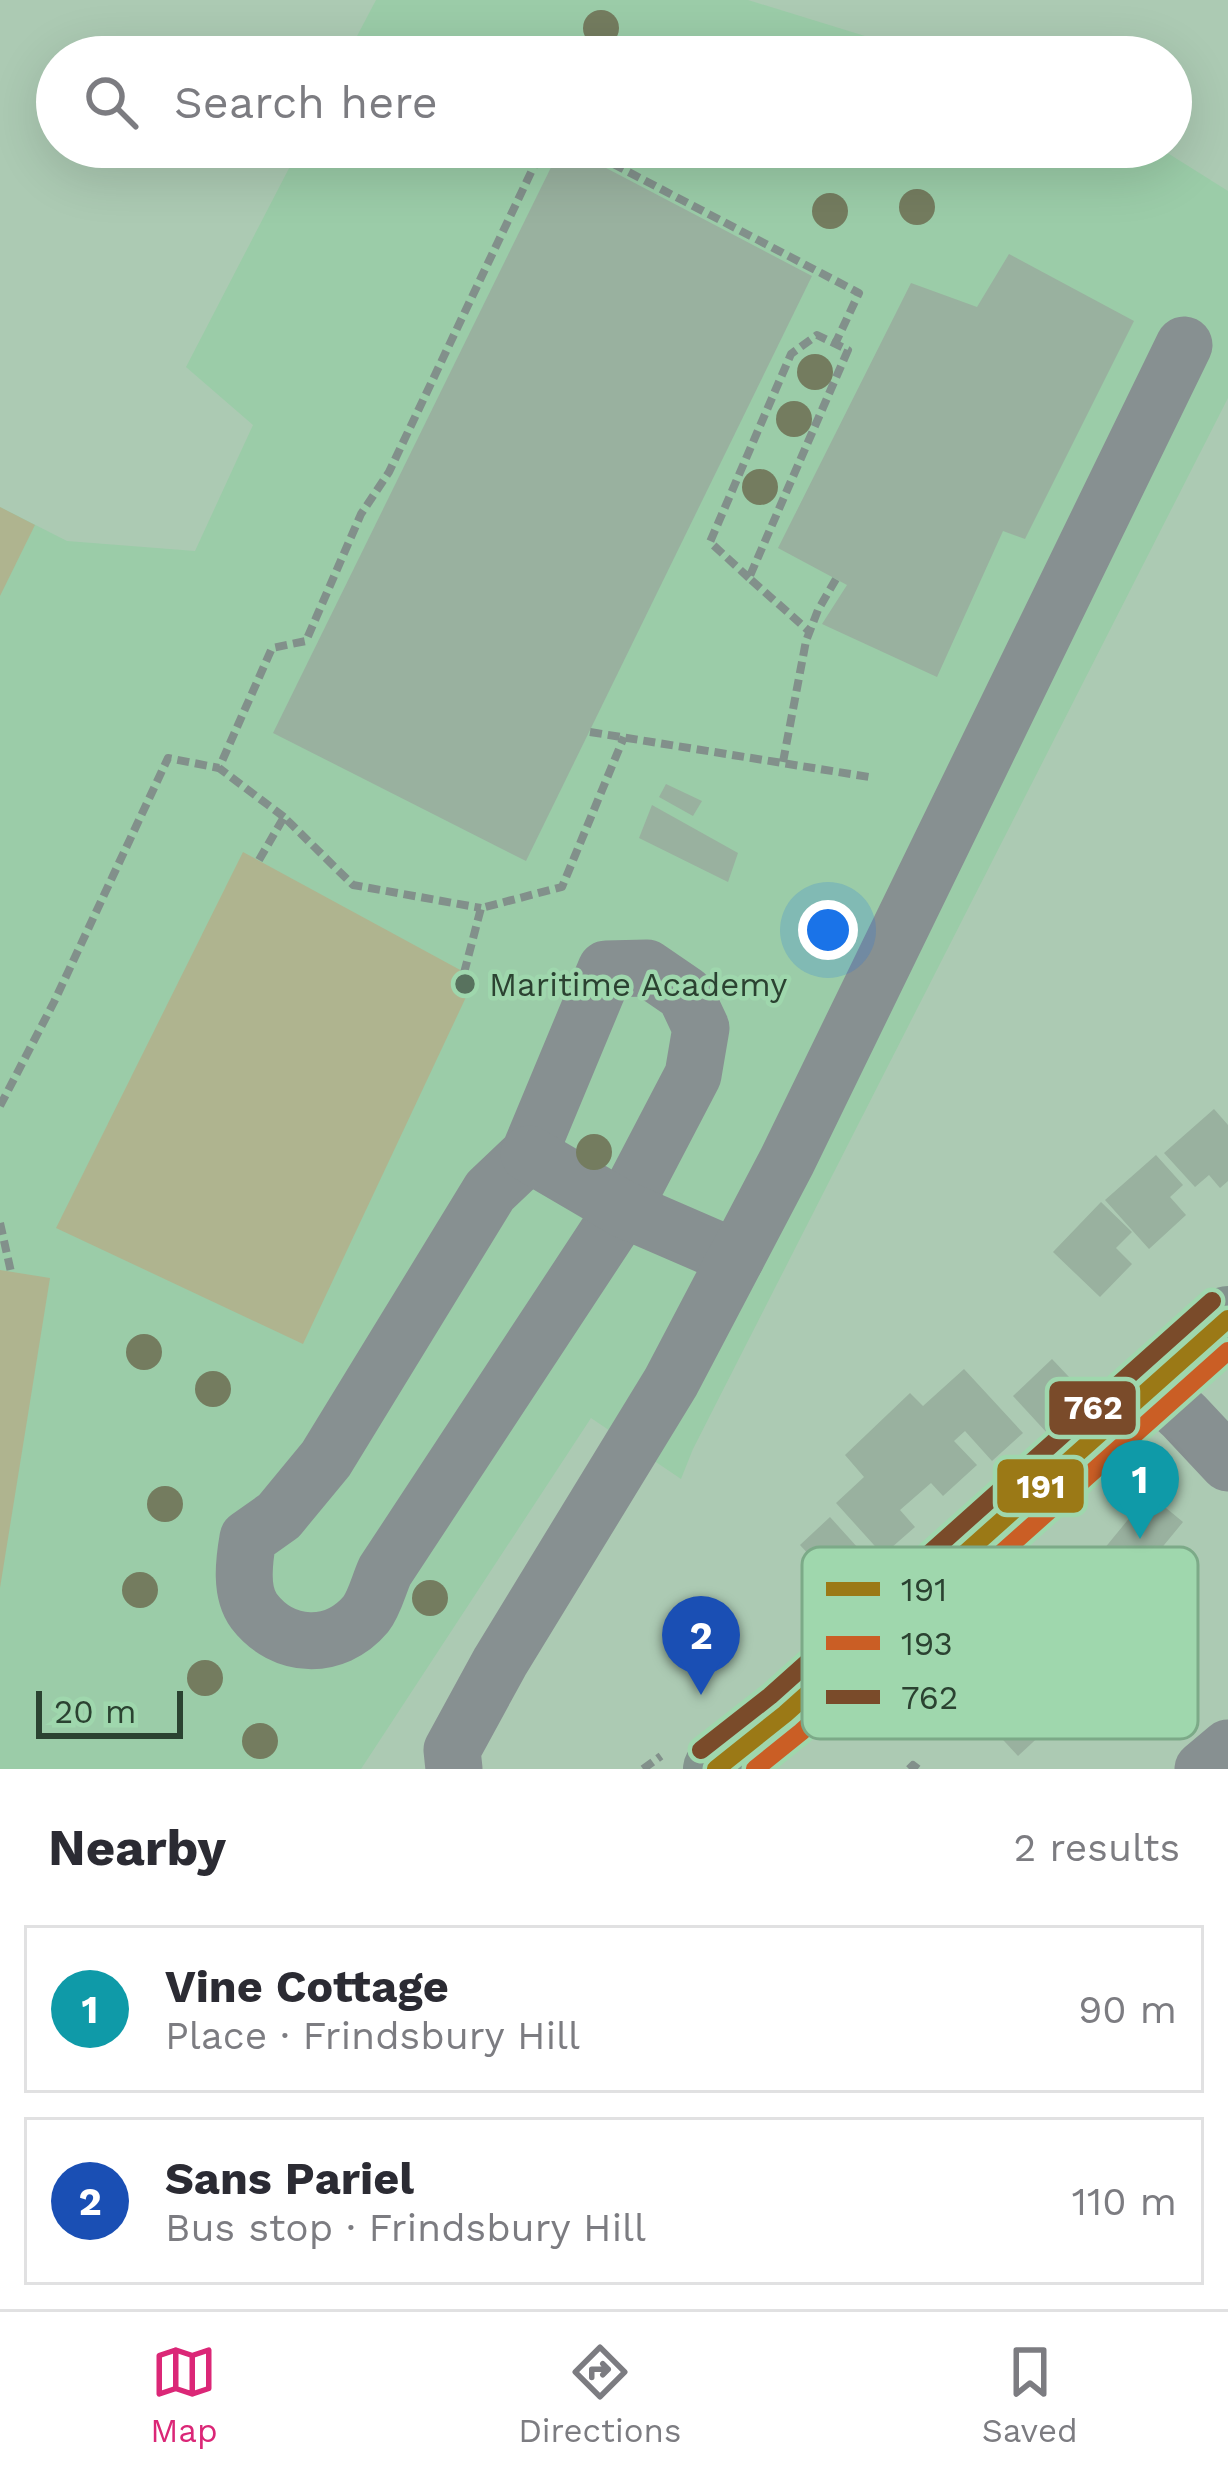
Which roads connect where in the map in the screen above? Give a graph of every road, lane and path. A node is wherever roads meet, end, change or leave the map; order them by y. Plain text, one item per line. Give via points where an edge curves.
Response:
1 (533, 168) edge
2 (621, 168) edge
3 (835, 344) junction
4 (1184, 345) dead end
5 (748, 578) junction
6 (836, 579) dead end
7 (810, 632) junction
8 (590, 732) dead end
9 (624, 737) junction
10 (783, 762) junction
11 (219, 768) junction
12 (869, 777) dead end
13 (284, 817) junction
14 (259, 860) dead end
15 (481, 908) junction
16 (464, 973) dead end
17 (0, 1106) edge
18 (529, 1154) junction
19 (622, 1209) junction
20 (0, 1222) edge
21 (736, 1258) junction
22 (11, 1272) dead end
23 (1228, 1319) edge
24 (1151, 1386) junction
25 (1228, 1463) edge
26 (971, 1547) edge
27 (500, 1662) junction
28 (802, 1699) edge
29 (1228, 1748) edge
30 (415, 1769) edge
31 (454, 1769) edge
32 (716, 1769) edge
33 (909, 1769) edge
34 (918, 1769) edge
35 (1203, 1769) edge

1 - 11 path via 306,641 272,648
2 - 3 path via 860,293
3 - 5 path via 848,350
3 - 5 path via 817,335 791,354 710,542
4 - 21 street
5 - 7 path
6 - 7 path
7 - 10 path
8 - 9 path
9 - 10 path
9 - 15 path via 562,887
10 - 12 path
11 - 13 path
11 - 17 path via 169,758
13 - 14 path
13 - 15 path via 353,885
15 - 16 path
18 - 19 street
18 - 19 street via 605,969 647,968 686,994 701,1028 693,1075
18 - 19 street via 490,1191 326,1459 279,1516 248,1538 243,1570 251,1609 285,1639 347,1632 369,1611 385,1571
19 - 21 street
20 - 22 path
21 - 27 street via 671,1382
23 - 24 main road
24 - 25 street
24 - 26 main road
27 - 30 street
27 - 31 street via 452,1750
28 - 32 main road
29 - 35 street
33 - 34 path

